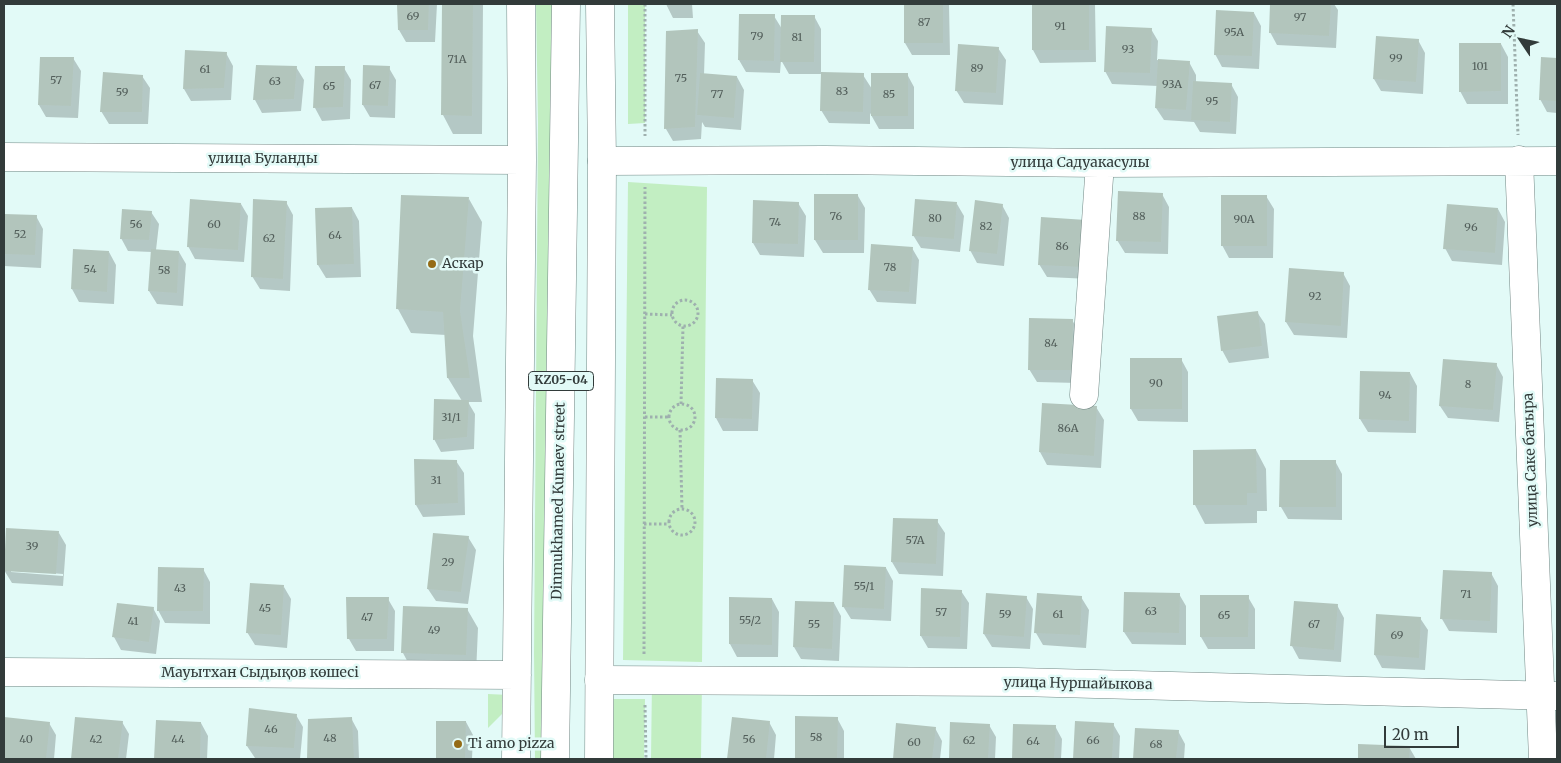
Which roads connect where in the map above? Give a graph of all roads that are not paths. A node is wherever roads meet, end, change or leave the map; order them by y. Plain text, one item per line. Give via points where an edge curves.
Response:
1 (521, 4) edge
2 (566, 4) edge
3 (600, 4) edge
4 (4, 157) edge
5 (522, 160) junction
6 (1519, 160) junction
7 (602, 161) junction
8 (1557, 161) edge
9 (1100, 163) junction
10 (1084, 395) dead end
11 (4, 672) edge
12 (517, 675) junction
13 (599, 680) junction
14 (1549, 696) edge
15 (516, 759) edge
16 (555, 759) edge
17 (599, 759) edge
18 (1543, 759) edge

1 - 5 street
2 - 16 street, Dinmukhamed Kunaev street / KZ05-04
3 - 7 street, KZ05-04
4 - 5 street, улица Буланды
5 - 12 street
6 - 8 street, улица Садуакасулы
6 - 9 street, улица Садуакасулы
6 - 14 street, улица Саке батыра
7 - 9 street, улица Садуакасулы
7 - 13 street, KZ05-04
9 - 10 street
11 - 12 street, Мауытхан Сыдықов көшесі
12 - 15 street
13 - 14 street, улица Нуршайыкова via 1018,682
13 - 17 street, KZ05-04
14 - 18 street, улица Саке батыра

